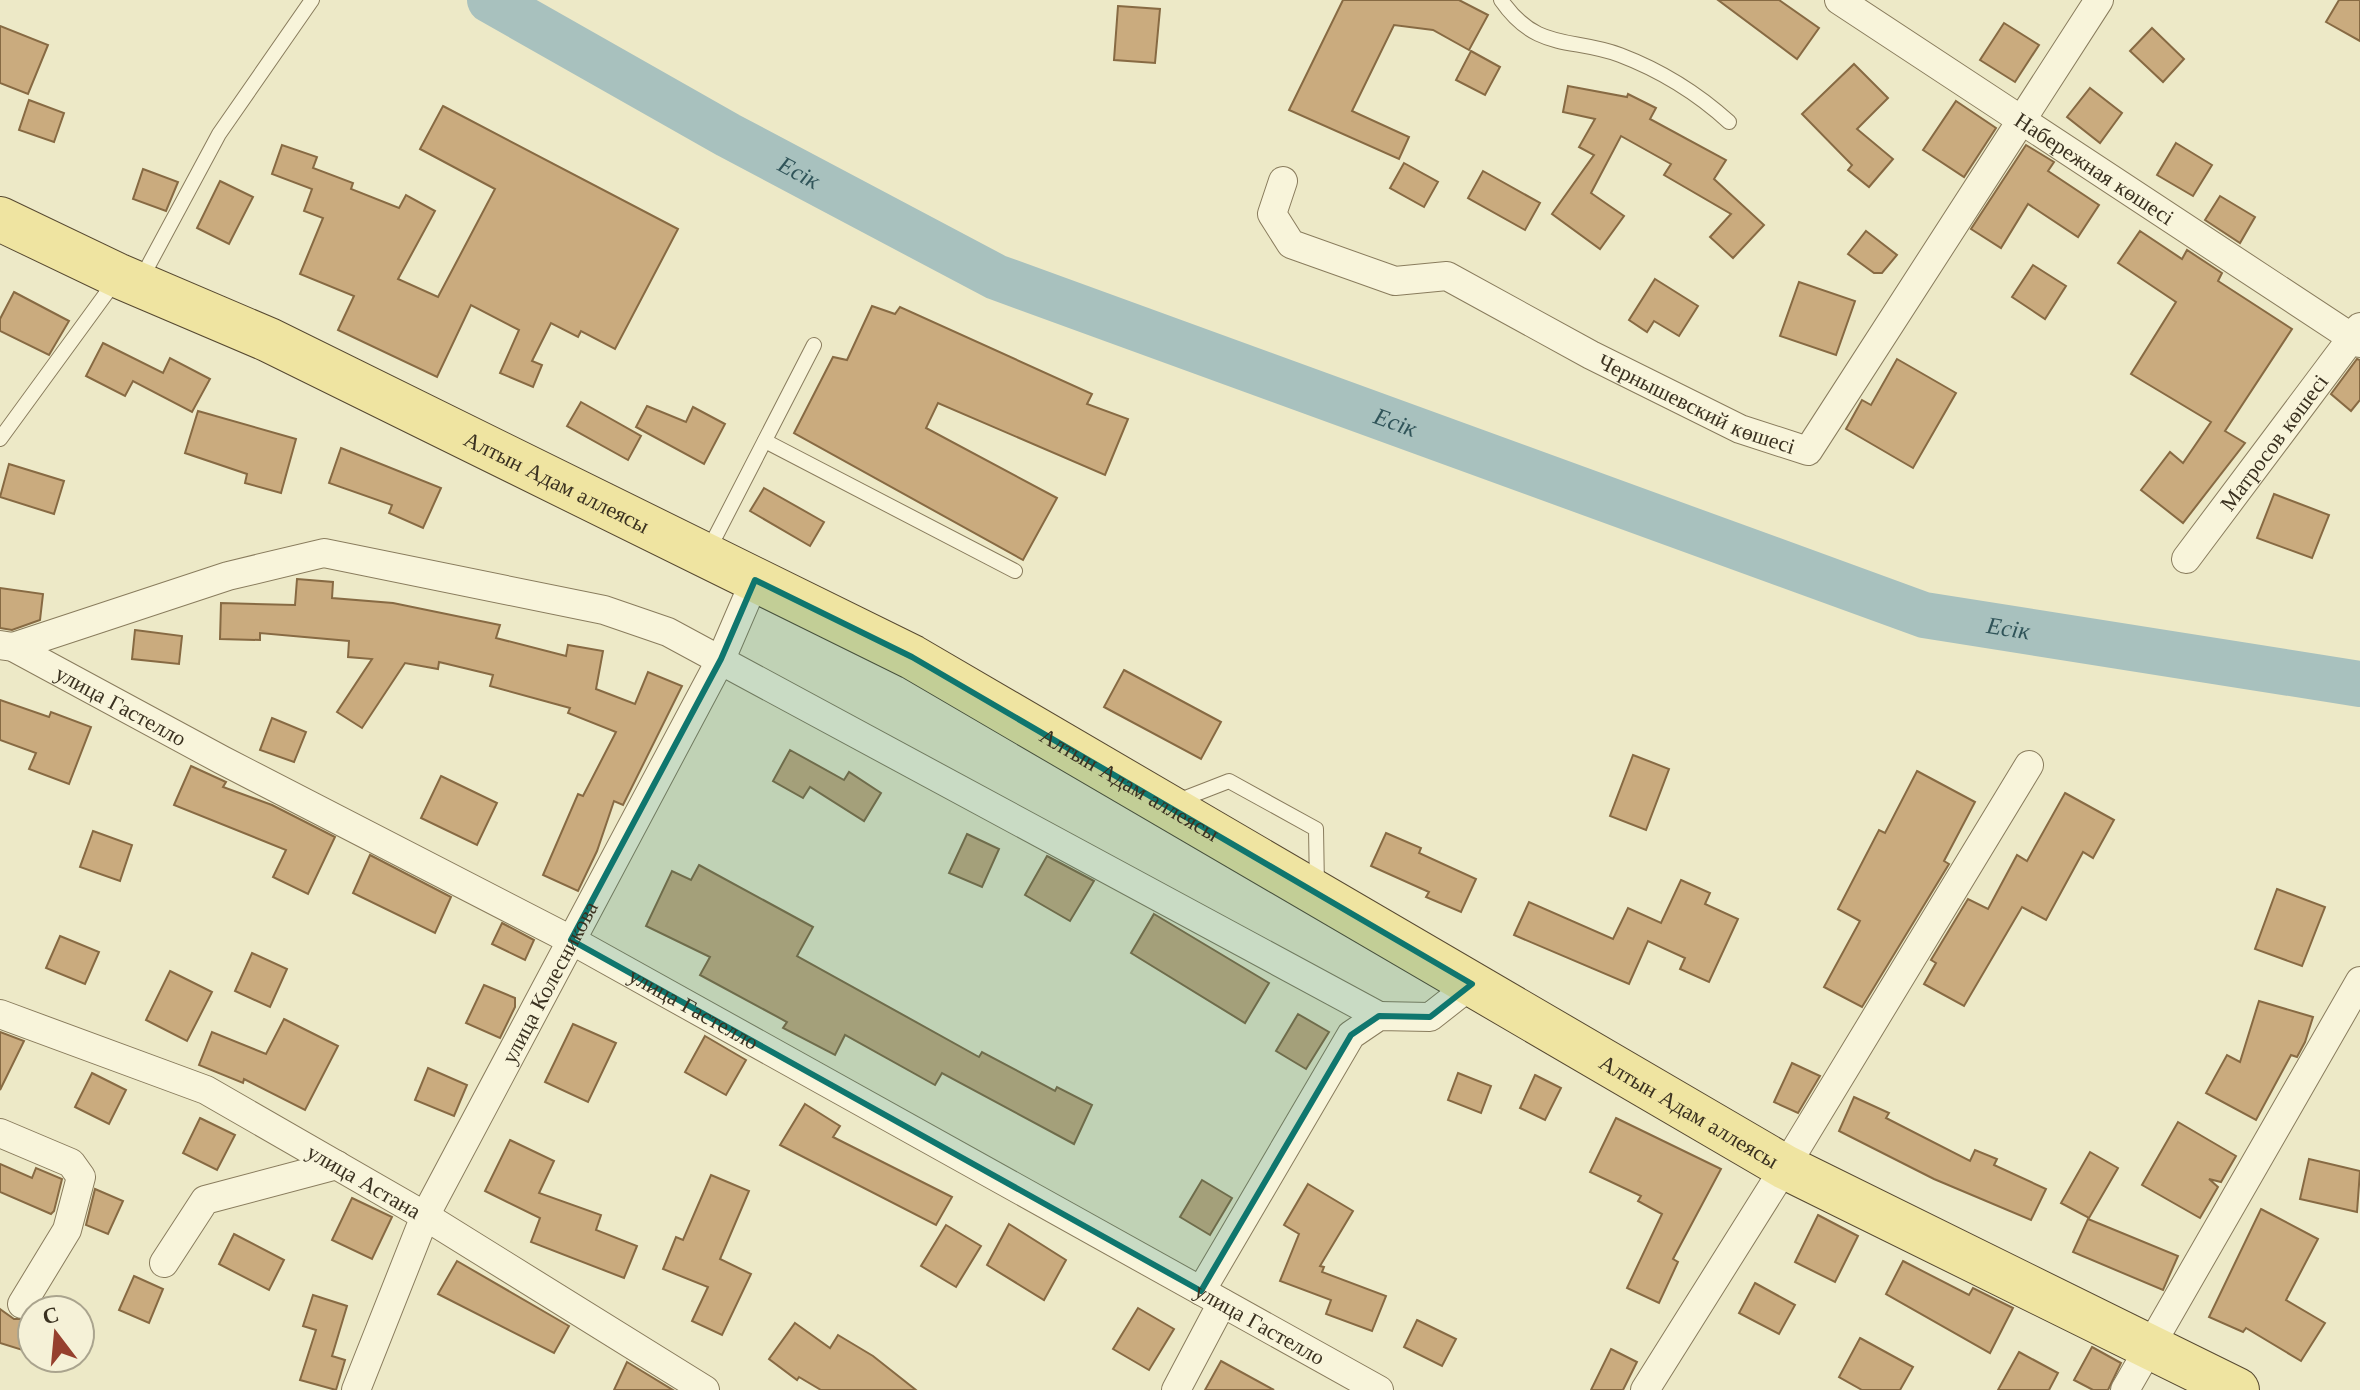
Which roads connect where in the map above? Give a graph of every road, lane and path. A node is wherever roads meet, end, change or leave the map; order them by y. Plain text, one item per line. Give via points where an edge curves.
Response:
1 (312, 0) edge
2 (1501, 0) edge
3 (1839, 0) edge
4 (2099, 0) edge
5 (2021, 119) junction
6 (1729, 122) dead end
7 (1283, 181) dead end
8 (0, 219) edge
9 (128, 280) junction
10 (2357, 336) edge
11 (814, 345) dead end
12 (0, 439) edge
13 (765, 441) junction
14 (706, 555) junction
15 (2186, 559) dead end
16 (1015, 571) dead end
17 (755, 580) junction
18 (6, 646) edge
19 (721, 659) junction
20 (2029, 765) dead end
21 (571, 940) junction
22 (2360, 981) edge
23 (1472, 984) junction
24 (0, 1014) edge
25 (1379, 1016) junction
26 (0, 1133) edge
27 (337, 1165) junction
28 (1785, 1167) junction
29 (425, 1216) junction
30 (164, 1263) dead end
31 (28, 1294) edge
32 (1211, 1297) junction
33 (2150, 1350) junction
34 (356, 1390) edge
35 (705, 1390) edge
36 (1176, 1390) edge
37 (1379, 1390) edge
38 (1645, 1390) edge
39 (2125, 1390) edge
40 (2237, 1390) edge

1 - 9 lane via 219,134
2 - 6 lane via 1546,40 1616,54 1654,69 1695,92
3 - 5 street, Набережная көшесі
4 - 5 street, Чернышевский көшесі
5 - 7 street, Чернышевский көшесі via 1808,451 1740,429 1447,276 1395,281 1291,244 1272,214
5 - 10 street, Набережная көшесі
8 - 9 main road, Алтын Адам аллеясы
9 - 12 lane
9 - 14 main road, Алтын Адам аллеясы via 269,340
10 - 15 street, Матросов көшесі
11 - 13 lane
13 - 14 lane
13 - 16 lane
14 - 17 main road, Алтын Адам аллеясы
17 - 19 street, улица Колесникова
17 - 23 main road, Алтын Адам аллеясы via 912,657
18 - 19 street via 228,576 324,553 604,610 668,632
18 - 21 street, улица Гастелло
19 - 21 street, улица Колесникова
19 - 25 street
20 - 28 street
21 - 29 street, улица Колесникова
21 - 32 street, улица Гастелло
22 - 33 street
23 - 25 street via 1430,1017
23 - 28 main road, Алтын Адам аллеясы
24 - 27 street, улица Астана via 206,1090
25 - 32 street via 1340,1049
26 - 31 street via 71,1163 81,1177 67,1230
27 - 29 street, улица Астана
27 - 30 street via 205,1200
28 - 33 main road, Алтын Адам аллеясы
28 - 38 street
29 - 34 street, улица Колесникова
29 - 35 street, улица Астана
32 - 36 street
32 - 37 street, улица Гастелло
33 - 39 street
33 - 40 main road, Алтын Адам аллеясы

